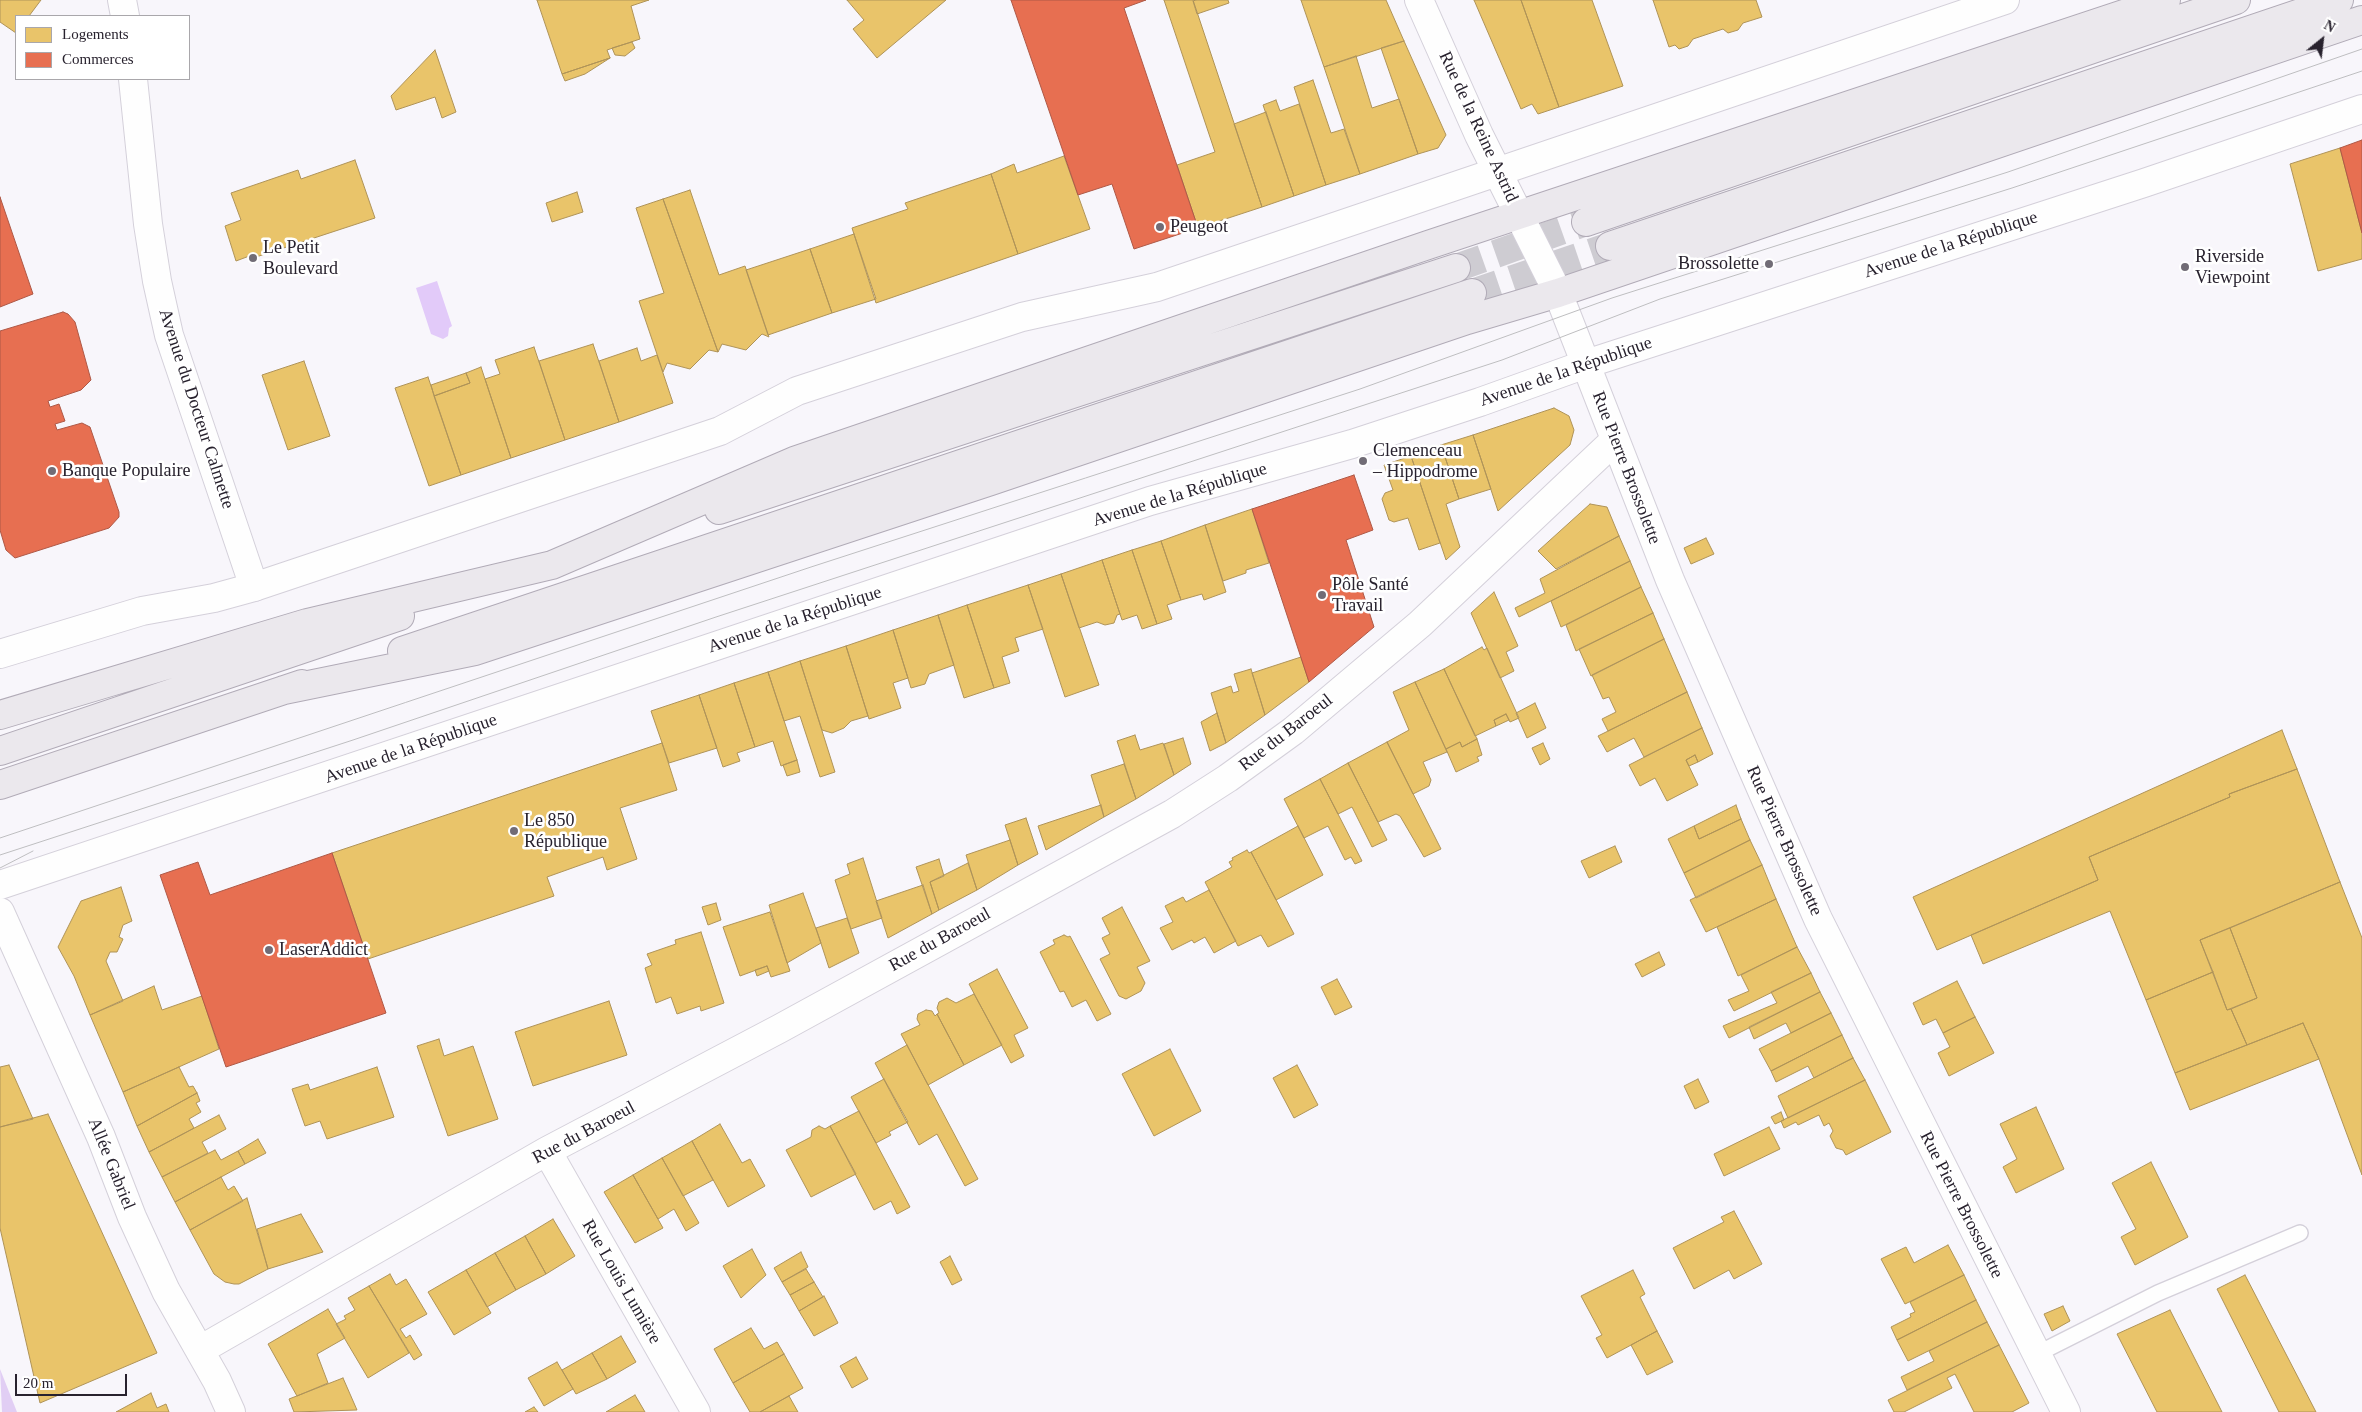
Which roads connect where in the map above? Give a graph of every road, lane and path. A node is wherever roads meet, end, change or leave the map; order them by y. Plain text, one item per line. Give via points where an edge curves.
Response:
1 (122, 0) edge
2 (1419, 0) edge
3 (2005, 0) edge
4 (2166, 0) edge
5 (2236, 0) edge
6 (2339, 0) edge
7 (125, 15) edge
8 (2362, 20) edge
9 (133, 80) edge
10 (2362, 109) edge
11 (1496, 171) junction
12 (1519, 215) junction
13 (1586, 222) tunnel mouth
14 (1610, 246) tunnel mouth
15 (1538, 254) joint
16 (1456, 268) tunnel mouth
17 (1558, 292) junction
18 (1472, 294) tunnel mouth
19 (1586, 364) junction
20 (1615, 440) junction
21 (552, 565) junction
22 (254, 587) junction
23 (0, 654) edge
24 (284, 690) junction
25 (0, 715) edge
26 (0, 751) edge
27 (0, 785) edge
28 (0, 885) edge
29 (0, 912) edge
30 (547, 1151) junction
31 (2300, 1233) dead end
32 (200, 1350) junction
33 (2037, 1354) junction
34 (230, 1412) edge
35 (696, 1412) edge
36 (2066, 1412) edge

1 - 7 street
2 - 11 street, Rue de la Reine Astrid
3 - 11 street
4 - 12 main road
5 - 13 main road
6 - 14 main road
8 - 17 main road
9 - 22 street, Avenue du Docteur Calmette via 148,224 169,335
10 - 19 street, Avenue de la République
11 - 12 street, Rue de la Reine Astrid
11 - 22 street via 1157,287 1022,317 797,391 720,431
12 - 15 street, Rue de la Reine Astrid
12 - 21 main road via 794,461
15 - 17 street, Rue Pierre Brossolette
16 - 21 main road
17 - 19 street, Rue Pierre Brossolette
17 - 24 main road via 475,651
18 - 24 main road
19 - 20 street, Rue Pierre Brossolette
19 - 28 street, Avenue de la République via 1327,452 1150,501
20 - 30 street, Rue du Baroeul via 1420,624 1292,731 1220,783 1172,814 744,1048
20 - 33 street, Rue Pierre Brossolette via 1670,580 1818,919
21 - 25 main road via 307,623
21 - 26 main road
22 - 23 street via 142,611
24 - 27 main road
29 - 32 street, Allée Gabriel via 101,1137 132,1217 166,1291
30 - 32 street, Rue du Baroeul
30 - 35 street, Rue Louis Lumière
31 - 33 lane via 2158,1293
32 - 34 street, Allée Gabriel
33 - 36 street, Rue Pierre Brossolette

